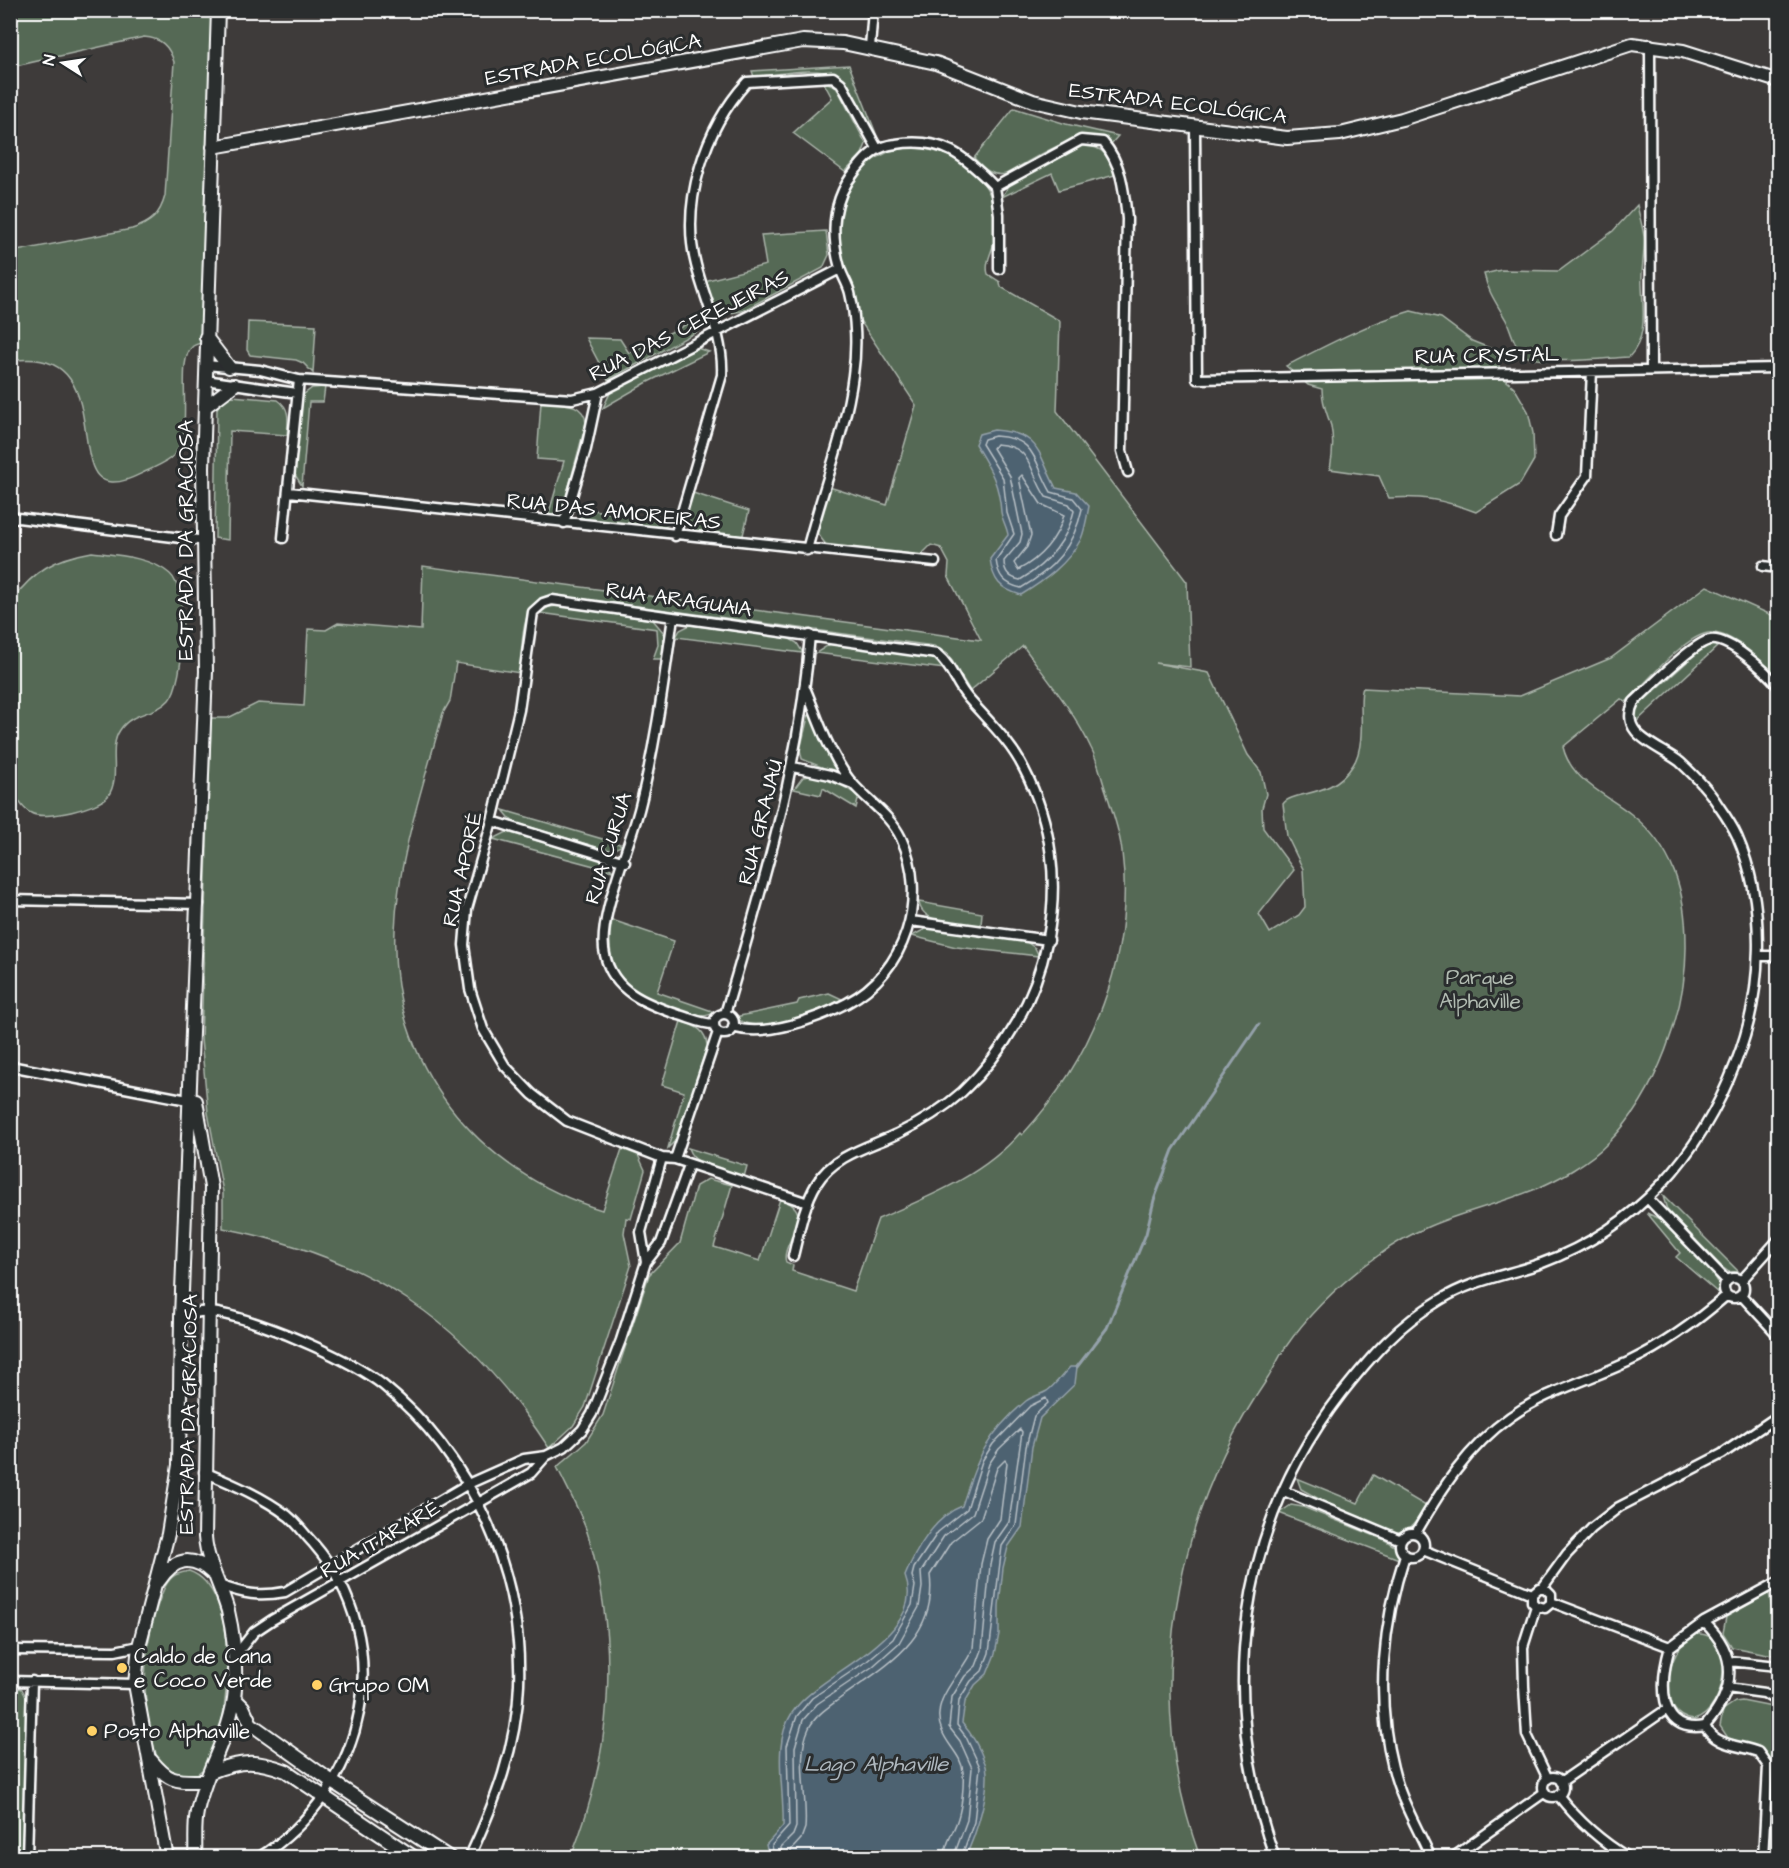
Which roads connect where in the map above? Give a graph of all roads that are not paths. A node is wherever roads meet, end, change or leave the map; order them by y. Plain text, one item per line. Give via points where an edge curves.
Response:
1 (218, 10) edge
2 (873, 10) edge
3 (1650, 45) junction
4 (870, 47) junction
5 (1779, 81) edge
6 (1195, 127) junction
7 (213, 147) junction
8 (877, 148) junction
9 (995, 187) junction
10 (840, 269) junction
11 (999, 269) dead end
12 (717, 330) junction
13 (206, 337) junction
14 (206, 365) junction
15 (229, 367) junction
16 (1779, 368) edge
17 (1651, 370) junction
18 (1592, 371) junction
19 (205, 380) junction
20 (299, 380) junction
21 (234, 385) junction
22 (297, 393) junction
23 (598, 393) junction
24 (205, 407) junction
25 (1128, 472) dead end
26 (289, 492) junction
27 (10, 517) edge
28 (564, 523) junction
29 (675, 536) junction
30 (1556, 536) dead end
31 (283, 538) dead end
32 (206, 541) junction
33 (807, 550) junction
34 (935, 562) dead end
35 (1763, 566) dead end
36 (1779, 568) edge
37 (543, 603) joint
38 (673, 617) junction
39 (810, 635) junction
40 (1779, 686) edge
41 (806, 690) junction
42 (793, 767) junction
43 (853, 784) junction
44 (492, 821) junction
45 (625, 861) junction
46 (10, 900) edge
47 (199, 904) junction
48 (911, 921) junction
49 (1049, 940) junction
50 (1758, 956) junction
51 (1779, 956) edge
52 (725, 1014) junction
53 (734, 1027) junction
54 (716, 1028) junction
55 (10, 1066) edge
56 (193, 1101) junction
57 (662, 1158) junction
58 (675, 1159) junction
59 (689, 1166) junction
60 (1649, 1200) junction
61 (808, 1203) junction
62 (1779, 1240) edge
63 (793, 1256) dead end
64 (646, 1262) junction
65 (1727, 1281) junction
66 (1741, 1281) junction
67 (1727, 1295) junction
68 (1741, 1295) junction
69 (210, 1312) junction
70 (181, 1317) junction
71 (1779, 1335) edge
72 (1779, 1416) edge
73 (546, 1456) junction
74 (204, 1472) junction
75 (468, 1484) junction
76 (1284, 1491) junction
77 (478, 1503) junction
78 (1416, 1533) junction
79 (1401, 1540) junction
80 (1423, 1550) junction
81 (1405, 1554) junction
82 (332, 1567) junction
83 (217, 1581) junction
84 (1779, 1582) edge
85 (340, 1583) junction
86 (1543, 1587) junction
87 (153, 1594) junction
88 (1532, 1594) junction
89 (1551, 1602) junction
90 (1536, 1606) junction
91 (1704, 1622) junction
92 (139, 1646) junction
93 (1670, 1647) junction
94 (10, 1650) edge
95 (235, 1656) junction
96 (1729, 1661) junction
97 (1779, 1666) edge
98 (32, 1681) junction
99 (10, 1682) edge
100 (135, 1684) junction
101 (1727, 1688) junction
102 (234, 1698) junction
103 (1779, 1702) edge
104 (1667, 1709) junction
105 (1705, 1726) junction
106 (148, 1756) junction
107 (208, 1776) junction
108 (1548, 1779) junction
109 (331, 1781) junction
110 (1561, 1782) junction
111 (1545, 1792) junction
112 (1558, 1796) junction
113 (324, 1797) junction
114 (27, 1857) edge
115 (167, 1857) edge
116 (195, 1857) edge
117 (258, 1857) edge
118 (416, 1857) edge
119 (450, 1857) edge
120 (469, 1857) edge
121 (1275, 1857) edge
122 (1431, 1857) edge
123 (1452, 1857) edge
124 (1629, 1857) edge
125 (1763, 1857) edge

1 - 7 main road, ESTRADA DA GRACIOSA
2 - 4 street
3 - 5 main road, ESTRADA ECOLÓGICA via 1683,51
3 - 6 main road, ESTRADA ECOLÓGICA via 1632,44 1439,108 1340,134 1287,138
3 - 17 street
4 - 6 main road, ESTRADA ECOLÓGICA via 936,63 1034,100 1081,112
4 - 7 main road, ESTRADA ECOLÓGICA via 802,41
6 - 18 street, RUA CRYSTAL via 1197,379
7 - 13 main road, ESTRADA DA GRACIOSA
8 - 9 street via 916,142 942,146 972,163
8 - 10 street via 844,183 833,214
8 - 12 street via 841,83 833,77 747,82 733,98 707,147 695,185 695,262
9 - 11 street
9 - 25 street via 1081,140 1103,142 1115,155 1124,186 1127,219 1122,451
10 - 12 street, RUA DAS CEREJEIRAS
10 - 33 street via 850,292 855,332 854,373
12 - 23 street, RUA DAS CEREJEIRAS
12 - 29 street via 722,375
13 - 14 main road, ESTRADA DA GRACIOSA
13 - 15 main road
14 - 15 street, RUA DAS CEREJEIRAS
14 - 19 main road, ESTRADA DA GRACIOSA
15 - 20 street, RUA DAS CEREJEIRAS
16 - 17 street, RUA CRYSTAL
17 - 18 street, RUA CRYSTAL
18 - 30 street via 1587,476 1559,516
19 - 21 street
19 - 24 main road, ESTRADA DA GRACIOSA
20 - 22 street
20 - 23 street, RUA DAS CEREJEIRAS via 572,399
21 - 22 street
21 - 24 main road
22 - 26 street
23 - 28 street
24 - 32 main road, ESTRADA DA GRACIOSA
26 - 28 street, RUA DAS AMOREIRAS
26 - 31 street
27 - 32 street
28 - 29 street, RUA DAS AMOREIRAS
29 - 33 street, RUA DAS AMOREIRAS
32 - 47 main road, ESTRADA DA GRACIOSA
33 - 34 street, RUA DAS AMOREIRAS
35 - 36 street
37 - 38 street, RUA ARAGUAIA via 552,600
37 - 44 street, RUA APORÉ via 533,612 519,710
38 - 39 street, RUA ARAGUAIA
38 - 45 street, RUA CURUÁ via 656,735
39 - 41 street, RUA GRAJAÚ
39 - 49 street, RUA ARAGUAIA via 938,654 948,663 954,679 1009,743 1025,770 1046,827 1054,890
40 - 50 street via 1764,669 1723,642 1710,640 1696,646 1629,711 1630,725 1639,736 1680,762 1714,798 1736,834 1749,870
41 - 42 street, RUA GRAJAÚ
41 - 43 street via 832,752
42 - 43 street
42 - 52 street, RUA GRAJAÚ
43 - 48 street via 883,812 901,837 911,867
44 - 45 street
44 - 57 street, RUA APORÉ via 467,909 464,945 470,988 483,1029 505,1066 532,1094 567,1120
45 - 54 street, RUA CURUÁ via 603,936 605,956 614,978 630,994 650,1005
46 - 47 street
47 - 56 main road, ESTRADA DA GRACIOSA
48 - 49 street
48 - 53 street via 888,968 853,1000 793,1024 763,1029
49 - 61 street, RUA ARAGUAIA via 1017,1026 988,1067 932,1115 831,1166
50 - 51 street
50 - 60 street via 1737,1060 1713,1113
52 - 53 street via 732,1018
52 - 54 street via 718,1016
53 - 54 street via 727,1033
54 - 58 street
55 - 56 street
56 - 69 main road, ESTRADA DA GRACIOSA via 211,1187
56 - 70 main road, ESTRADA DA GRACIOSA
57 - 58 street, RUA APORÉ
57 - 64 street via 641,1232
58 - 59 street
59 - 61 street
59 - 64 street via 661,1243
60 - 65 street
60 - 76 street via 1591,1242 1539,1264 1477,1282 1412,1318 1376,1349 1323,1418
61 - 63 street, RUA ARAGUAIA
62 - 66 street
64 - 73 street, RUA ITARARÉ via 592,1414 564,1447
65 - 66 street
65 - 67 street
66 - 68 street
67 - 68 street
67 - 78 street via 1660,1346 1536,1401 1509,1418 1456,1470
68 - 71 street
69 - 70 street
69 - 74 main road, ESTRADA DA GRACIOSA
69 - 75 street via 283,1333 343,1359 382,1384 424,1423
70 - 87 main road, ESTRADA DA GRACIOSA via 177,1486
72 - 86 street via 1722,1454 1619,1507 1567,1554
73 - 75 street, RUA ITARARÉ via 524,1459
73 - 77 street, RUA ITARARÉ via 531,1473
74 - 82 street via 255,1495 290,1517
74 - 83 main road, ESTRADA DA GRACIOSA via 206,1555
75 - 77 street
75 - 82 street, RUA ITARARÉ
76 - 79 street
76 - 121 street via 1273,1511 1257,1562 1247,1607 1242,1672 1248,1762
77 - 85 street, RUA ITARARÉ
77 - 120 street via 509,1585 519,1684 504,1775
78 - 79 street via 1408,1533
78 - 80 street via 1423,1540
79 - 81 street via 1400,1548
80 - 81 street via 1415,1557
80 - 88 street
81 - 122 street via 1391,1597 1383,1716 1393,1771
82 - 83 street, RUA ITARARÉ via 285,1592 263,1596 244,1594
82 - 85 street
83 - 87 main road via 204,1566 177,1562 168,1567
83 - 95 main road, ESTRADA DA GRACIOSA via 228,1610
84 - 91 street
85 - 95 street, RUA ITARARÉ via 261,1627
85 - 109 street via 362,1642 364,1681 357,1725 346,1758
86 - 88 street
86 - 89 street via 1551,1592
87 - 92 main road, ESTRADA DA GRACIOSA
88 - 90 street
89 - 90 street via 1545,1608
89 - 93 street
90 - 108 street via 1523,1647 1527,1735
91 - 93 street
91 - 96 street via 1727,1650
92 - 94 street via 115,1651
92 - 100 main road, ESTRADA DA GRACIOSA
93 - 104 street via 1663,1676
95 - 102 main road, ESTRADA DA GRACIOSA
96 - 97 street
96 - 101 street
98 - 99 street
98 - 100 street
98 - 114 street
100 - 106 main road, ESTRADA DA GRACIOSA
101 - 103 street via 1764,1693
101 - 105 street via 1717,1712
102 - 107 main road, ESTRADA DA GRACIOSA via 224,1738
102 - 109 main road via 251,1724
104 - 105 street via 1674,1719 1688,1726
104 - 110 street
105 - 125 street via 1720,1742 1758,1752 1768,1767
106 - 107 main road via 174,1782
106 - 115 main road, ESTRADA DA GRACIOSA
107 - 113 main road via 244,1761 265,1763
107 - 116 main road, ESTRADA DA GRACIOSA via 196,1813
108 - 110 street
108 - 111 street
109 - 113 street
109 - 119 main road
110 - 112 street
111 - 112 street
111 - 123 street
112 - 124 street via 1577,1820 1604,1843
113 - 117 street via 281,1843
113 - 118 main road

